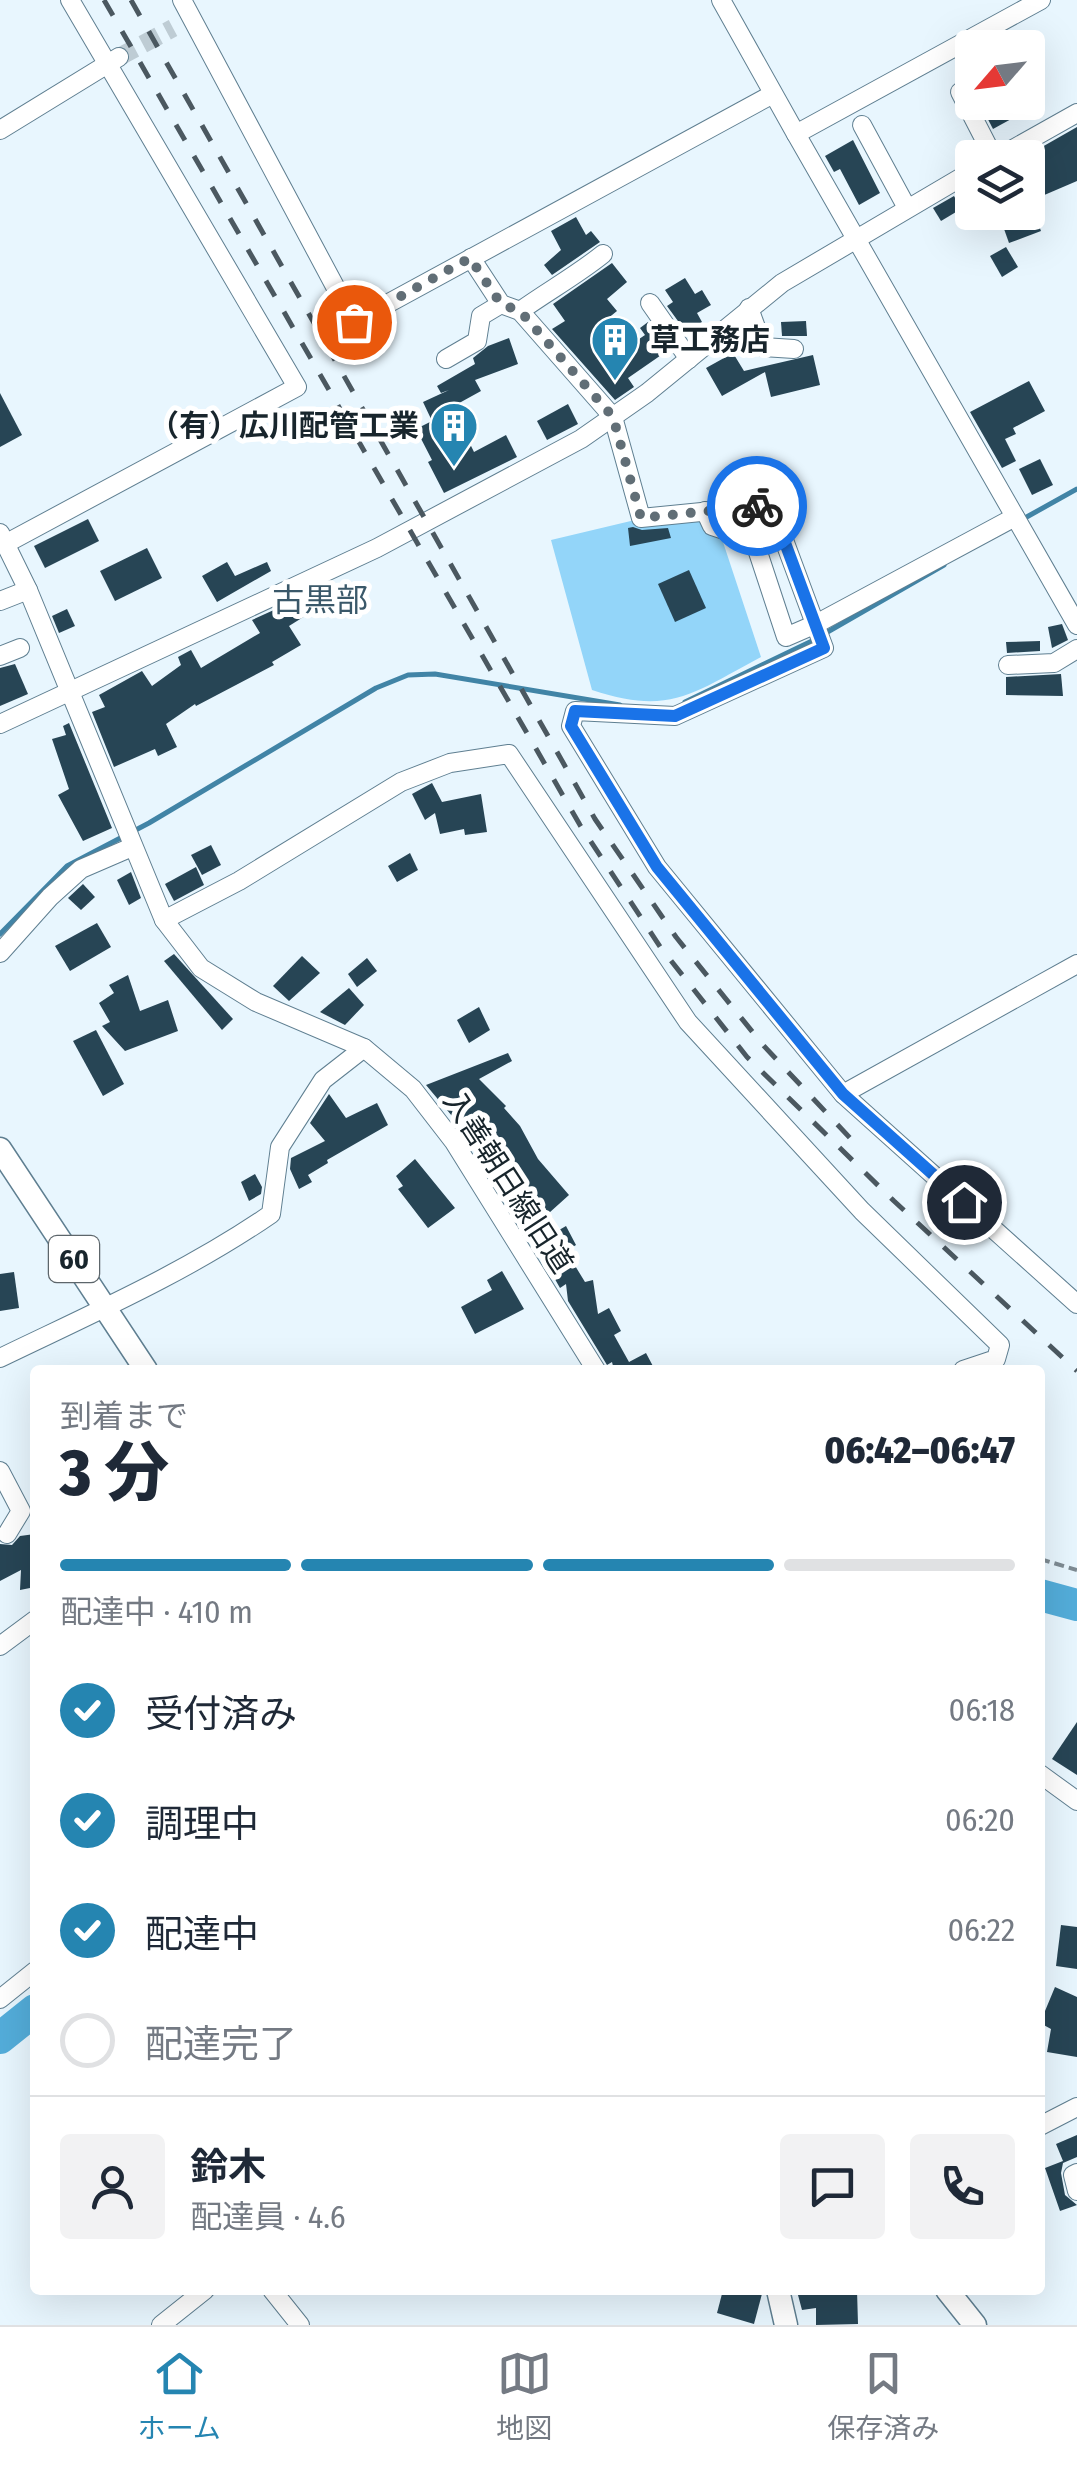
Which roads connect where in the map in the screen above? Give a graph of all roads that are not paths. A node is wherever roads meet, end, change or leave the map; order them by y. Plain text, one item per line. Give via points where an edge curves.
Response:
1 (70, 0) edge
2 (182, 0) edge
3 (721, 0) edge
4 (1041, 0) edge
5 (192, 18) junction
6 (173, 28) tunnel mouth
7 (113, 60) junction
8 (773, 94) junction
9 (1077, 112) edge
10 (862, 125) dead end
11 (0, 130) edge
12 (796, 134) junction
13 (1027, 140) edge
14 (955, 181) edge
15 (907, 208) junction
16 (855, 238) junction
17 (603, 254) dead end
18 (470, 258) junction
19 (650, 303) dead end
20 (501, 304) junction
21 (749, 308) junction
22 (520, 311) junction
23 (794, 349) dead end
24 (689, 358) junction
25 (446, 359) dead end
26 (613, 417) junction
27 (705, 512) junction
28 (1015, 516) junction
29 (3, 539) edge
30 (28, 590) junction
31 (0, 601) edge
32 (816, 624) junction
33 (1077, 625) edge
34 (20, 648) dead end
35 (1077, 649) edge
36 (0, 656) edge
37 (1008, 664) dead end
38 (69, 690) junction
39 (0, 724) edge
40 (132, 847) junction
41 (164, 920) junction
42 (0, 953) edge
43 (1077, 964) edge
44 (364, 1048) junction
45 (843, 1094) junction
46 (0, 1149) edge
47 (1077, 1304) edge
48 (106, 1307) junction
49 (0, 1358) edge
50 (143, 1365) edge
51 (593, 1365) edge
52 (978, 1365) edge
53 (0, 1470) edge
54 (7, 1534) dead end
55 (30, 1624) edge
56 (0, 1646) edge
57 (1045, 1778) edge
58 (1077, 1800) edge
59 (30, 1982) edge
60 (0, 1998) edge
61 (1077, 2107) edge
62 (1045, 2123) edge
63 (1077, 2174) edge
64 (1077, 2191) edge
65 (199, 2295) edge
66 (276, 2295) edge
67 (779, 2295) edge
68 (951, 2295) edge
69 (161, 2325) edge
70 (300, 2325) edge
71 (786, 2325) edge
72 (975, 2325) edge

1 - 7 street
2 - 5 street
3 - 8 street
4 - 12 street
5 - 6 street
5 - 18 street via 354,322
7 - 11 street
7 - 29 street via 297,387
8 - 12 street
8 - 18 street
9 - 13 street
10 - 15 street
12 - 16 street
14 - 15 street
15 - 16 street
16 - 21 street
16 - 28 street
17 - 22 street
18 - 20 street
19 - 24 street
20 - 22 street
20 - 25 street via 480,316 477,341
21 - 23 street via 763,346
21 - 24 street
22 - 26 street
24 - 26 street
26 - 27 street via 641,518
26 - 38 street via 376,548
27 - 32 street via 771,505
27 - 32 street via 712,526 754,540 786,637
28 - 32 street
28 - 33 street
29 - 30 street, 入善朝日線旧道
30 - 31 street
30 - 38 street, 入善朝日線旧道
32 - 45 street via 824,648 675,716 575,711 571,726 657,867
34 - 36 street
35 - 37 street via 1054,663
38 - 39 street
38 - 40 street, 入善朝日線旧道
40 - 41 street, 入善朝日線旧道
40 - 42 street via 81,869
41 - 44 street, 入善朝日線旧道 via 201,968 256,1002
41 - 52 street via 401,782 450,763 510,754 688,1022 862,1211 1000,1345 996,1359
43 - 45 street
44 - 48 street via 323,1080 280,1148 271,1214
44 - 51 street, 入善朝日線旧道 via 413,1088 454,1142
45 - 47 street
46 - 48 main road, 60
48 - 49 street
48 - 50 main road, 60
53 - 54 street via 20,1512
55 - 56 street
57 - 58 street
59 - 60 street
61 - 62 street
63 - 64 street
65 - 69 street
66 - 70 street
67 - 71 main road
68 - 72 main road

